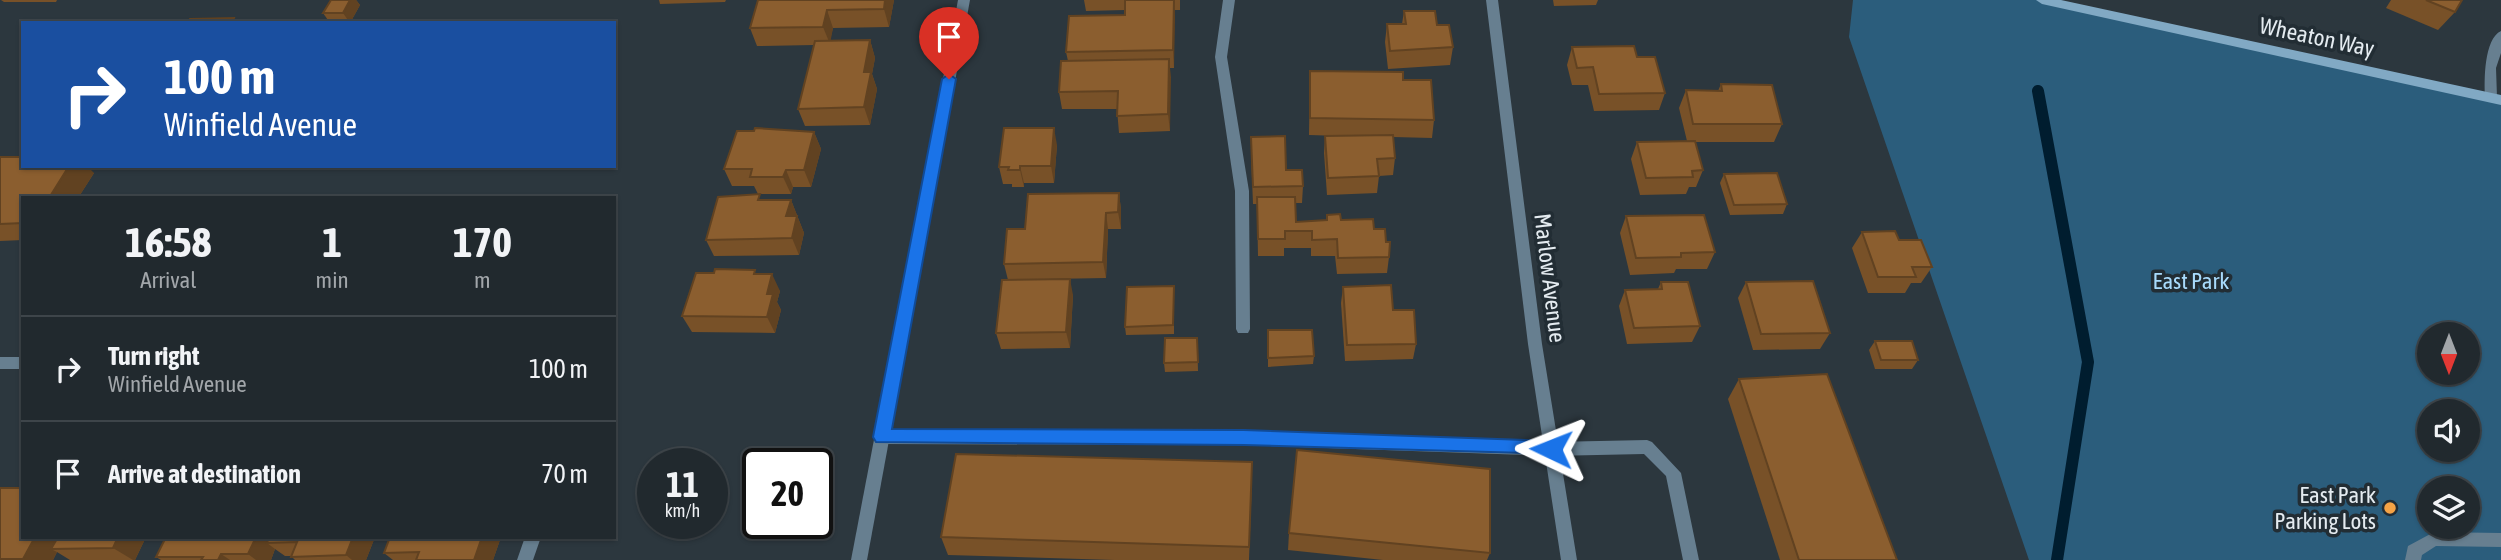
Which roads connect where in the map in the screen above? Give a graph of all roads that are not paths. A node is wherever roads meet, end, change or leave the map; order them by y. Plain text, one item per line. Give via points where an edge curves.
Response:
1 (964, 0) edge
2 (1229, 0) edge
3 (1492, 0) edge
4 (2043, 0) edge
5 (2501, 35) edge
6 (2496, 99) edge
7 (1243, 329) dead end
8 (0, 363) edge
9 (21, 363) edge
10 (882, 437) junction
11 (1551, 449) junction
12 (532, 539) edge
13 (2501, 540) edge
14 (525, 560) edge
15 (859, 560) edge
16 (1569, 560) edge
17 (1691, 560) edge
18 (2413, 560) edge

1 - 10 street
2 - 7 street via 1222,81 1242,191
3 - 11 street, Marlow Avenue
4 - 6 main road, Wheaton Way
5 - 6 street via 2490,68
8 - 9 street
10 - 11 street via 1244,438
10 - 15 street
11 - 16 street, Marlow Avenue
11 - 17 street via 1647,447 1673,473
12 - 14 street
13 - 18 street via 2434,539 2414,551

